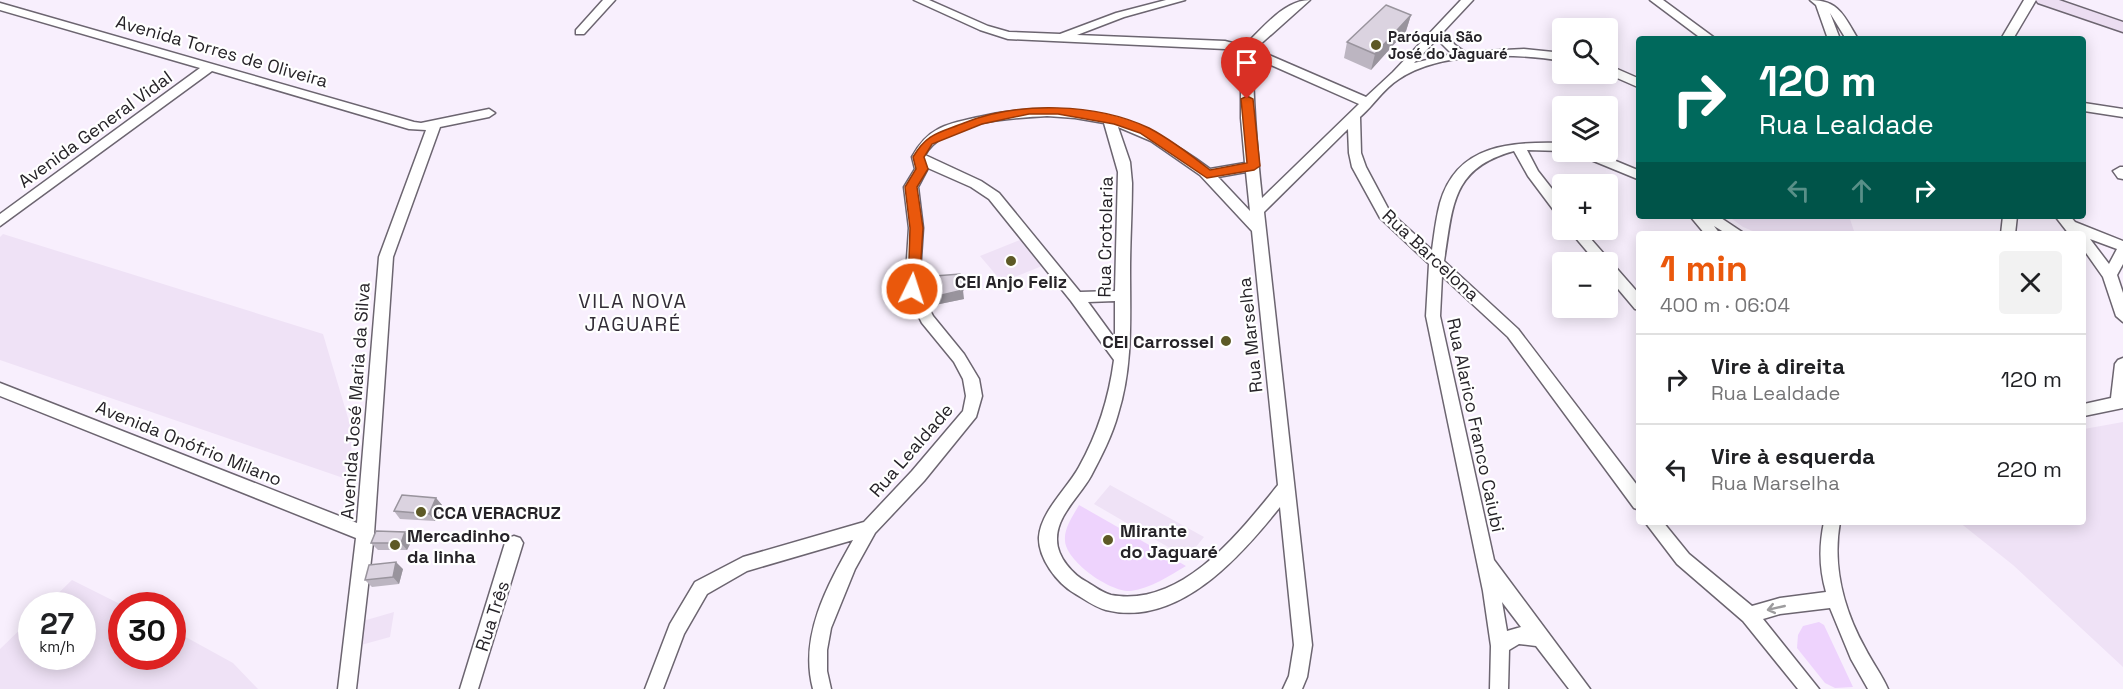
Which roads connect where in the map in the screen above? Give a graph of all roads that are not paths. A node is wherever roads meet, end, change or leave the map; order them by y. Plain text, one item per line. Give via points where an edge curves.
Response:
1 (609, 0) edge
2 (920, 0) edge
3 (1179, 0) edge
4 (1304, 0) edge
5 (1467, 0) edge
6 (1656, 0) edge
7 (2030, 0) edge
8 (2044, 0) edge
9 (1819, 1) edge
10 (0, 6) edge
11 (1104, 20) junction
12 (2123, 27) edge
13 (580, 32) dead end
14 (1437, 33) junction
15 (1706, 36) edge
16 (1833, 36) edge
17 (1850, 36) edge
18 (2009, 36) edge
19 (1059, 38) junction
20 (1105, 38) junction
21 (1247, 50) junction
22 (1462, 55) junction
23 (1552, 56) edge
24 (211, 66) junction
25 (1397, 74) junction
26 (1618, 74) edge
27 (1636, 82) edge
28 (1369, 103) junction
29 (2086, 108) edge
30 (489, 113) dead end
31 (2123, 113) edge
32 (1354, 116) junction
33 (1109, 120) junction
34 (435, 124) junction
35 (1518, 146) junction
36 (1552, 147) edge
37 (918, 157) junction
38 (1607, 162) edge
39 (1254, 166) junction
40 (1207, 174) junction
41 (1636, 174) edge
42 (1552, 198) edge
43 (1258, 210) junction
44 (1700, 219) edge
45 (1712, 219) edge
46 (0, 221) edge
47 (1258, 229) junction
48 (1710, 231) edge
49 (1733, 231) edge
50 (2086, 232) edge
51 (1585, 240) edge
52 (2086, 244) edge
53 (2123, 246) edge
54 (2123, 251) edge
55 (1595, 252) edge
56 (1436, 264) junction
57 (2110, 275) junction
58 (1618, 279) edge
59 (1076, 297) junction
60 (1122, 297) junction
61 (1636, 299) edge
62 (2123, 316) edge
63 (1120, 357) junction
64 (2123, 364) edge
65 (0, 389) edge
66 (2120, 402) edge
67 (2086, 410) edge
68 (1286, 487) junction
69 (1636, 498) edge
70 (1655, 525) edge
71 (1831, 525) edge
72 (869, 528) junction
73 (364, 534) junction
74 (514, 543) dead end
75 (1483, 555) junction
76 (1834, 599) junction
77 (1749, 615) junction
78 (1541, 638) junction
79 (1500, 646) junction
80 (347, 689) edge
81 (469, 689) edge
82 (654, 689) edge
83 (822, 689) edge
84 (1292, 689) edge
85 (1499, 689) edge
86 (1581, 689) edge
87 (1810, 689) edge
88 (1879, 689) edge

1 - 13 street
2 - 19 street via 1008,35
3 - 11 street
4 - 21 street
5 - 14 street
6 - 15 street
7 - 18 street
8 - 12 main road
9 - 16 street
9 - 17 street via 1840,16
10 - 24 street, Avenida Torres de Oliveira
11 - 19 street
11 - 20 street
14 - 22 street
14 - 25 street
19 - 20 street
20 - 21 street via 1224,45
21 - 28 street
21 - 39 street, Rua Marselha via 1247,117
22 - 23 street
22 - 25 street
24 - 34 street, Avenida Torres de Oliveira via 413,126
24 - 46 street, Avenida General Vidal
25 - 28 street
26 - 27 street
28 - 32 street
29 - 31 street
30 - 34 street, Avenida Torres de Oliveira
32 - 43 street
32 - 56 street, Rua Barcelona via 1355,153 1372,196 1385,215
33 - 37 street via 1058,111 1018,112 943,134 927,142
33 - 40 street via 1144,131
33 - 60 street, Rua Crotolaria via 1124,165
34 - 73 street, Avenida José Maria da Silva via 387,248
35 - 36 street, Rua Alarico Franco Caiubi
35 - 42 street
35 - 56 street, Rua Alarico Franco Caiubi via 1478,159 1461,174 1447,202
37 - 59 street via 982,185
37 - 72 street, Rua Lealdade via 922,169 911,187 916,228 912,289 927,319 959,358 971,379 974,396 961,427
38 - 41 street
39 - 40 street
39 - 43 street, Rua Marselha
40 - 47 street
43 - 47 street, Rua Marselha
44 - 48 street
45 - 49 street
47 - 68 street, Rua Marselha
50 - 53 street
51 - 55 street
52 - 57 street
54 - 57 street
56 - 69 street, Rua Barcelona via 1488,308 1526,348
56 - 75 street, Rua Alarico Franco Caiubi via 1433,316
57 - 62 street
58 - 61 street
59 - 60 street
59 - 63 street
60 - 63 street, Rua Crotolaria
63 - 68 street, Rua Crotolaria via 1110,416 1048,537 1060,568 1088,594 1123,607 1167,596 1212,569 1248,536
64 - 66 street
65 - 73 street, Avenida Onófrio Milano
66 - 67 street
68 - 84 street, Rua Marselha via 1304,645
70 - 77 street via 1683,559
71 - 76 street via 1828,534
72 - 82 street via 743,565 701,588 676,630
72 - 83 street, Rua Lealdade via 844,574 818,642 817,672
73 - 80 street, Avenida José Maria da Silva
74 - 81 street, Rua Três
75 - 78 street
75 - 79 street, Rua Alarico Franco Caiubi
76 -> 77 street via 1780,606
76 - 88 street
77 - 87 street
78 - 79 street via 1518,635
78 - 86 street
79 - 85 street, Rua Alarico Franco Caiubi

